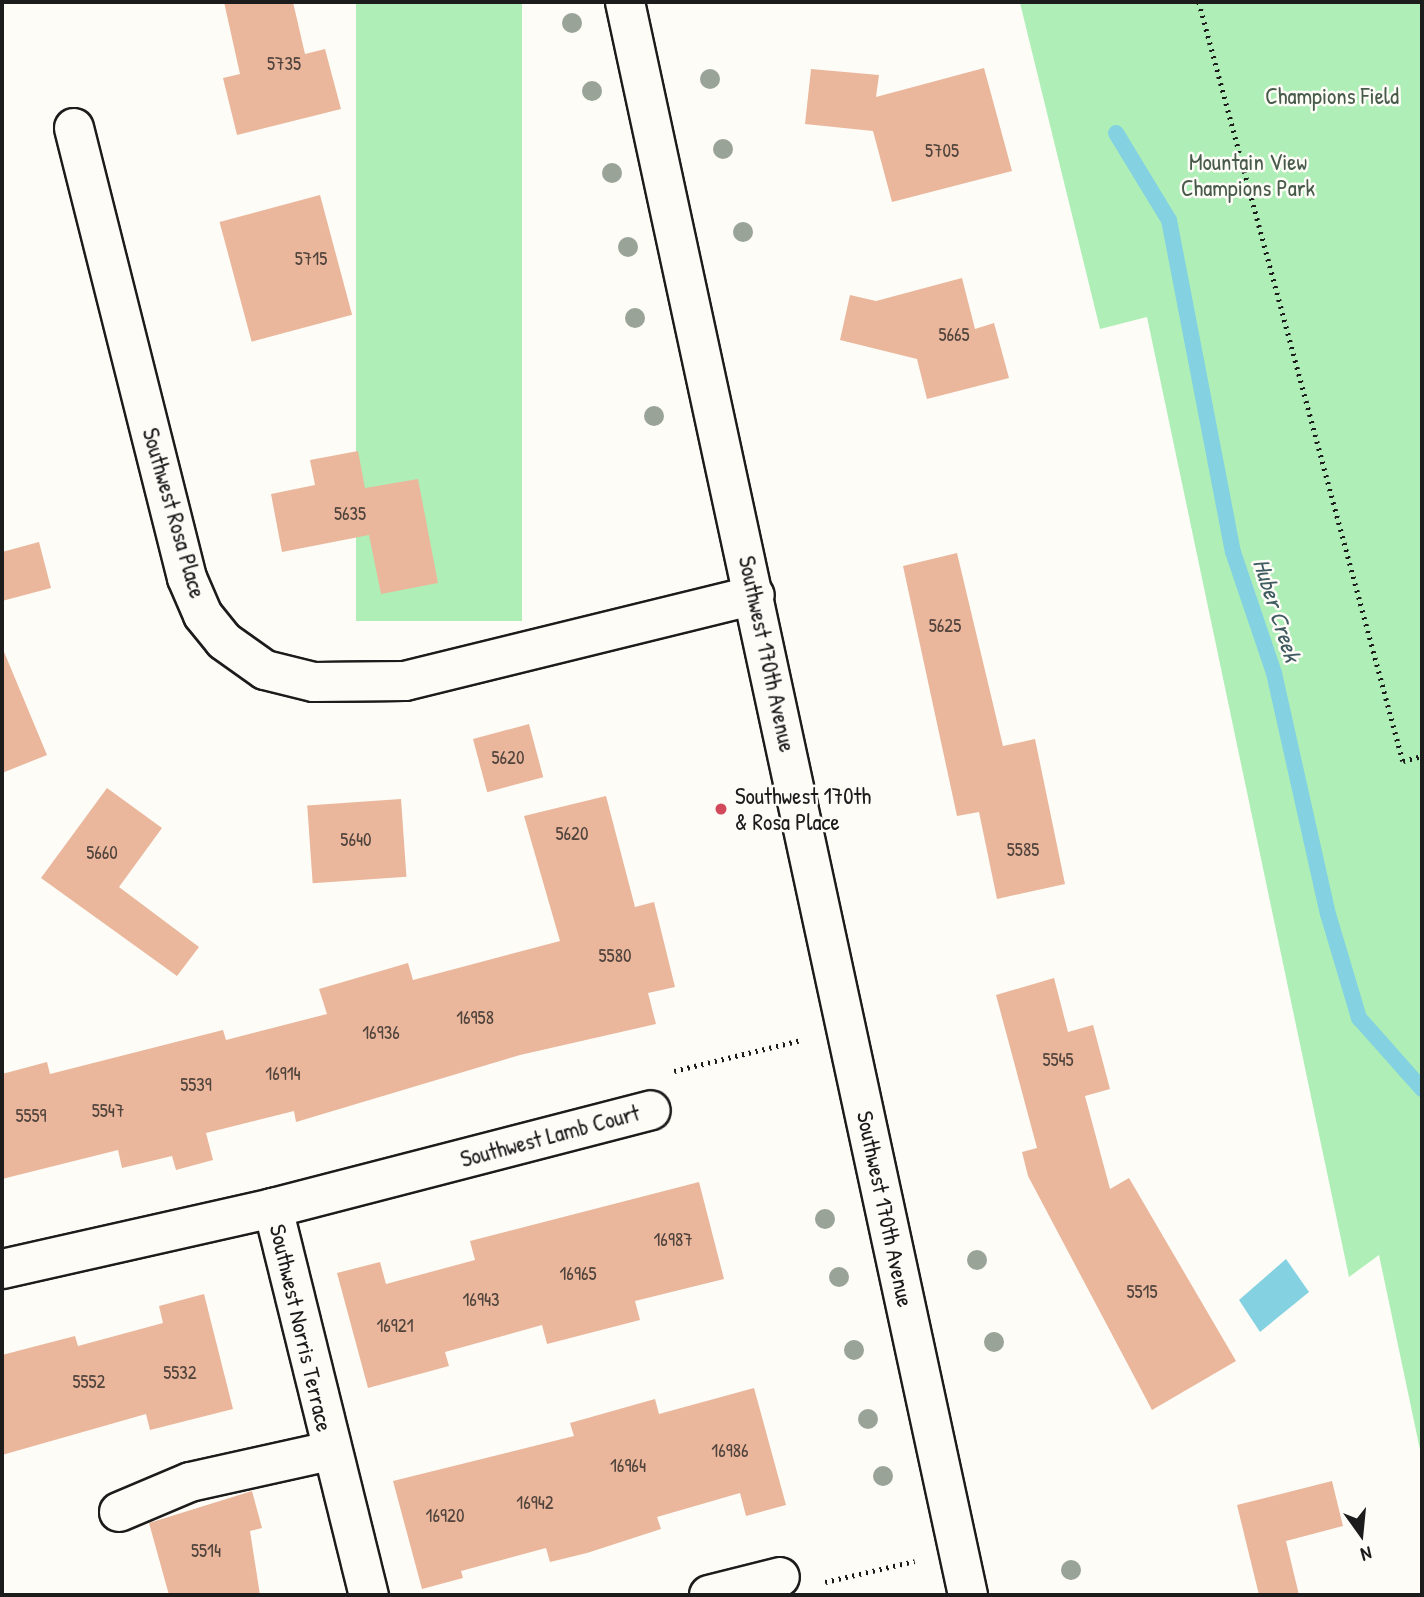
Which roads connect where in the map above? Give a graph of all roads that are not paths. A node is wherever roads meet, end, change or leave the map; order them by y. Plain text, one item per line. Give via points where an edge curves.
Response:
1 (625, 2) edge
2 (74, 128) dead end
3 (755, 594) junction
4 (651, 1110) road end
5 (273, 1208) junction
6 (2, 1269) edge
7 (330, 1451) junction
8 (120, 1512) dead end
9 (780, 1577) road end
10 (369, 1595) edge
11 (709, 1595) edge
12 (968, 1595) edge

1 - 3 street, Southwest 170th Avenue
2 - 3 street, Southwest Rosa Place via 187,578 203,615 225,641 265,670 314,682 405,681
3 - 12 street, Southwest 170th Avenue
4 - 5 street, Southwest Lamb Court
5 - 6 street, Southwest Norris Terrace
5 - 7 street, Southwest Norris Terrace
7 - 8 street via 190,1482
7 - 10 street, Southwest Norris Terrace
9 - 11 street

